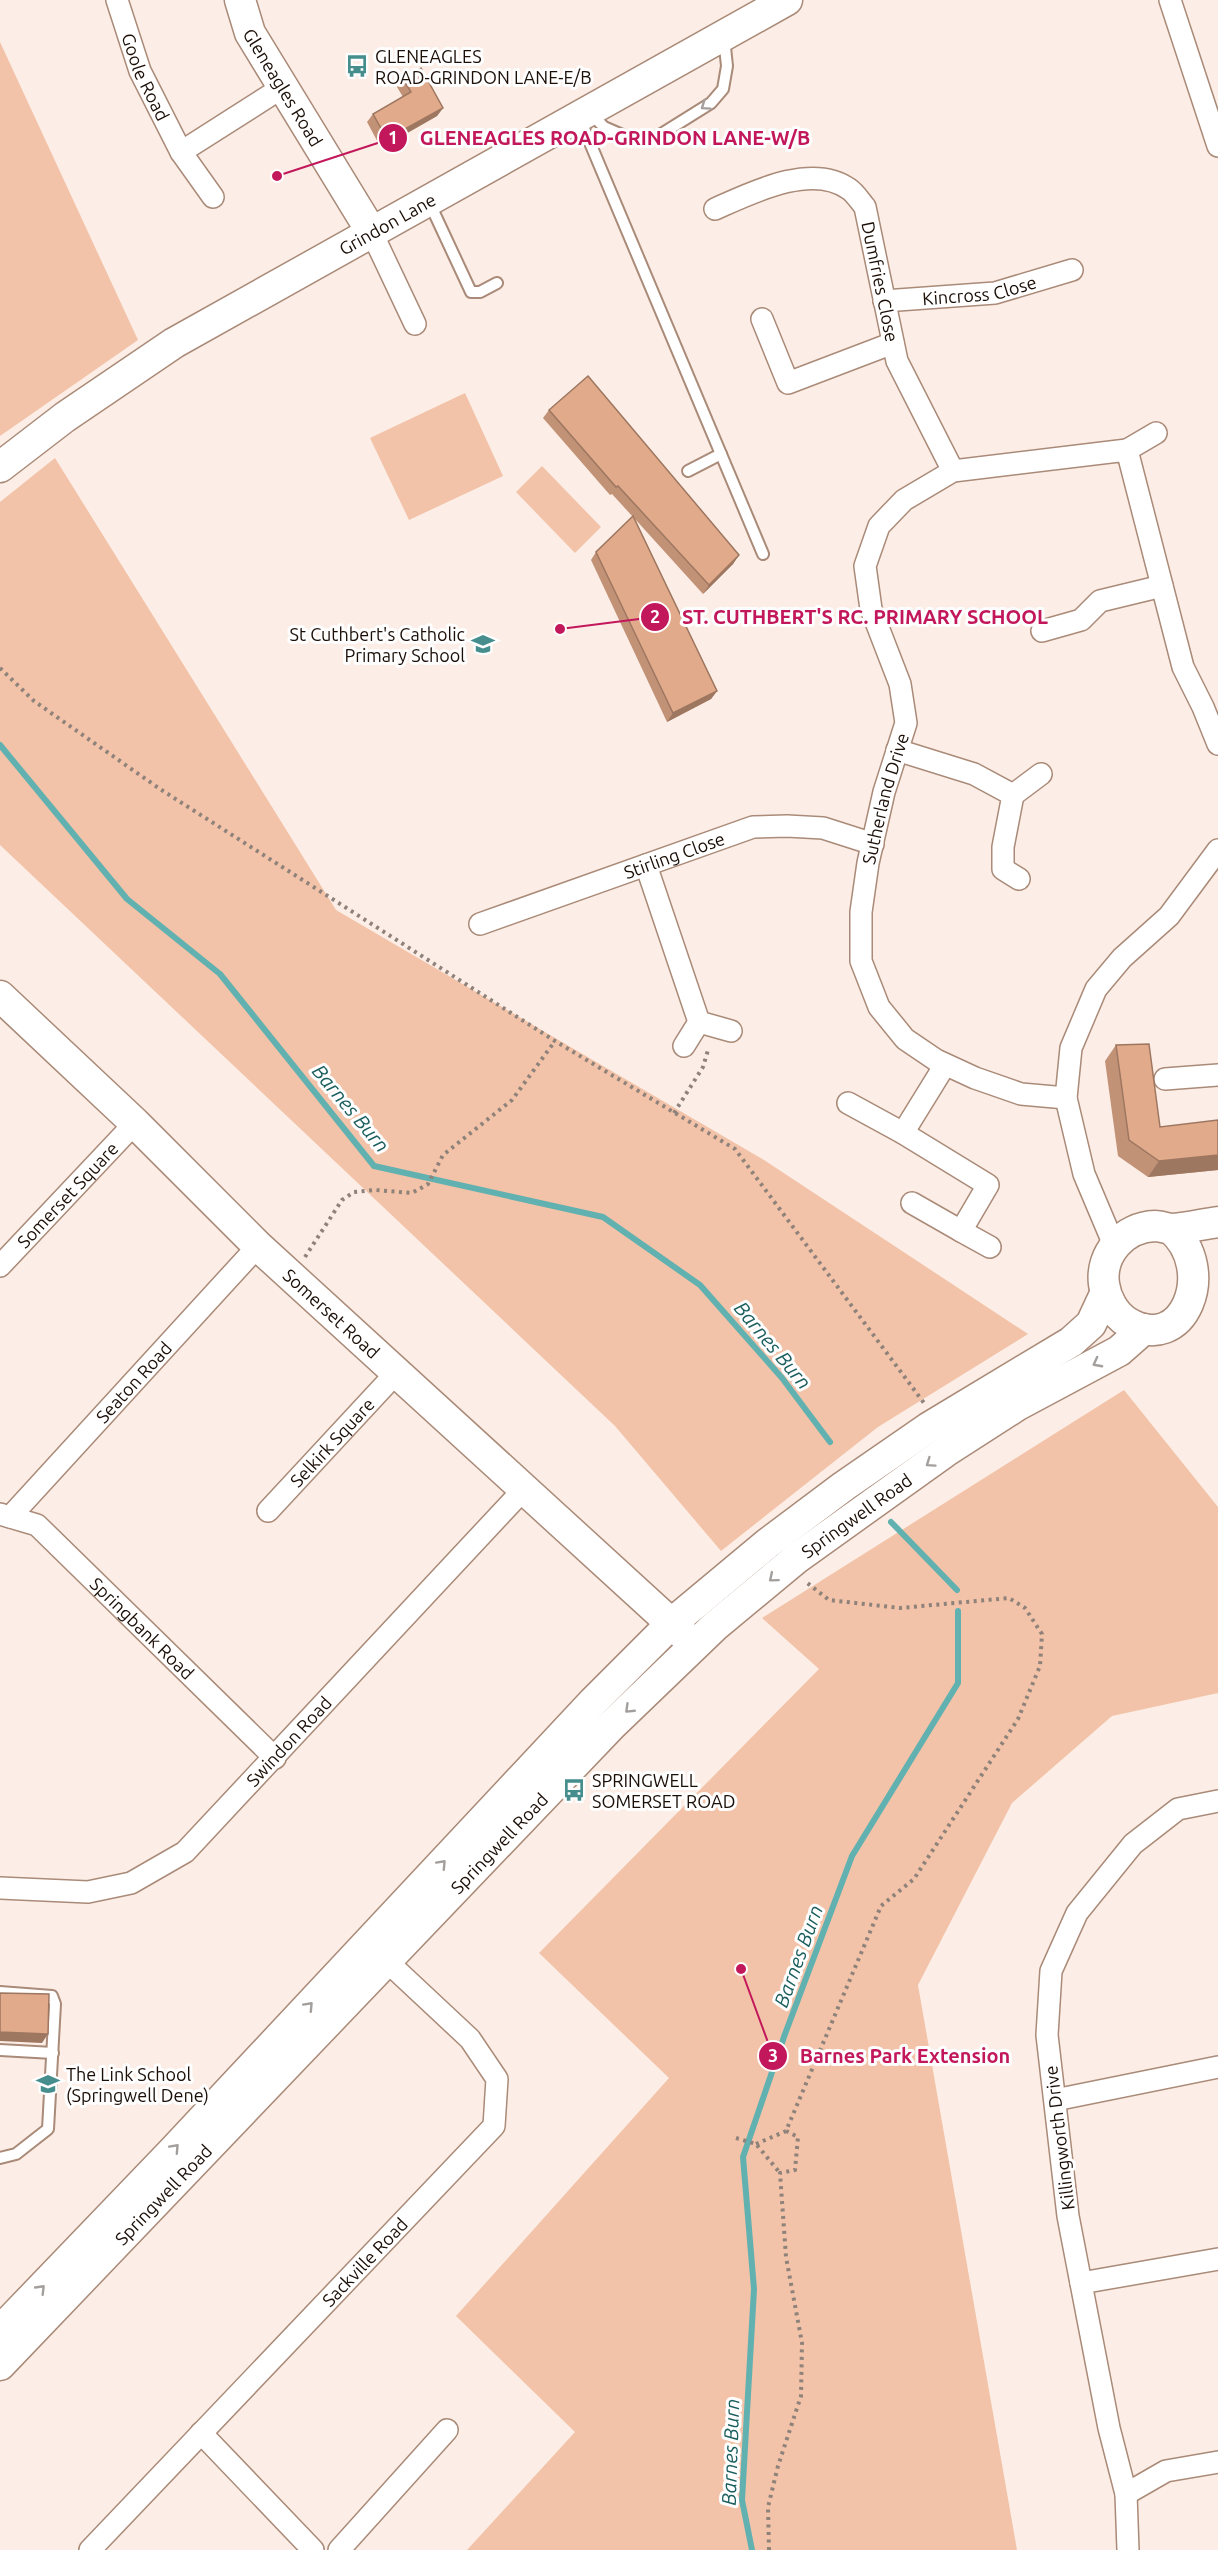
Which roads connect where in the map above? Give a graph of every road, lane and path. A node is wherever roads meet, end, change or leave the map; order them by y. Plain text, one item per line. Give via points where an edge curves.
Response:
1 (117, 0) edge
2 (240, 0) edge
3 (787, 0) edge
4 (1170, 0) edge
5 (723, 35) junction
6 (283, 87) junction
7 (583, 114) junction
8 (1218, 146) edge
9 (181, 152) junction
10 (213, 197) dead end
11 (429, 201) junction
12 (715, 209) dead end
13 (371, 231) junction
14 (1072, 270) dead end
15 (497, 283) dead end
16 (884, 301) junction
17 (762, 319) dead end
18 (415, 324) dead end
19 (893, 343) junction
20 (1156, 433) dead end
21 (1127, 450) junction
22 (721, 454) junction
23 (0, 467) edge
24 (688, 471) dead end
25 (953, 471) junction
26 (764, 554) dead end
27 (1162, 586) junction
28 (1042, 631) dead end
29 (0, 668) edge
30 (1218, 744) edge
31 (897, 750) junction
32 (1041, 774) dead end
33 (1013, 795) junction
34 (873, 844) junction
35 (1218, 853) edge
36 (646, 865) junction
37 (1019, 879) dead end
38 (480, 924) dead end
39 (0, 996) edge
40 (715, 1027) junction
41 (555, 1041) junction
42 (684, 1046) dead end
43 (945, 1065) junction
44 (1218, 1076) edge
45 (1165, 1079) dead end
46 (1066, 1098) junction
47 (848, 1103) dead end
48 (674, 1113) junction
49 (135, 1123) junction
50 (903, 1133) junction
51 (912, 1203) dead end
52 (1218, 1222) edge
53 (1171, 1229) junction
54 (961, 1231) junction
55 (1114, 1245) junction
56 (258, 1246) junction
57 (990, 1247) dead end
58 (0, 1266) edge
59 (1212, 1273) edge
60 (292, 1277) junction
61 (1105, 1294) junction
62 (1144, 1329) junction
63 (396, 1372) junction
64 (938, 1423) junction
65 (525, 1488) junction
66 (268, 1511) dead end
67 (5, 1516) edge
68 (786, 1567) junction
69 (672, 1623) junction
70 (694, 1646) junction
71 (275, 1758) junction
72 (1218, 1801) edge
73 (0, 1888) edge
74 (377, 1952) junction
75 (0, 1992) edge
76 (0, 2050) edge
77 (53, 2053) junction
78 (1218, 2067) edge
79 (1055, 2100) junction
80 (786, 2131) junction
81 (736, 2138) dead end
82 (756, 2144) junction
83 (0, 2158) edge
84 (780, 2173) junction
85 (1218, 2259) edge
86 (1081, 2283) junction
87 (0, 2331) edge
88 (0, 2365) edge
89 (447, 2430) dead end
90 (201, 2433) junction
91 (1218, 2462) edge
92 (1126, 2494) junction
93 (90, 2550) edge
94 (313, 2550) edge
95 (339, 2550) edge
96 (769, 2550) edge
97 (1128, 2550) edge

1 - 9 street, Goole Road via 140,71
2 - 6 main road, Gleneagles Road via 250,33
3 - 5 main road, Grindon Lane
4 - 8 street
5 - 7 main road, Grindon Lane
5 -> 7 lane via 727,66 723,89 711,103 655,138 627,137
6 - 9 street
6 - 13 main road, Gleneagles Road
7 - 11 main road, Grindon Lane
7 - 22 lane
9 - 10 street, Goole Road
11 - 13 main road, Grindon Lane
11 - 15 lane via 471,292
12 - 16 street, Dumfries Close via 768,185 820,178 849,188 865,207
13 - 18 street
13 - 23 main road, Grindon Lane via 174,343
14 - 16 street, Kincross Close via 995,293
16 - 19 street, Dumfries Close
17 - 19 street via 788,383
19 - 25 street, Dumfries Close via 897,361
20 - 21 street
21 - 25 street, Sutherland Drive
21 - 27 street
22 - 24 lane
22 - 26 lane
25 - 31 street, Sutherland Drive via 904,500 879,526 865,566 871,609 900,684 906,723
27 - 28 street via 1100,601 1081,620
27 - 30 street via 1183,667
29 - 41 path via 34,701 160,789
31 - 33 street via 974,774
31 - 34 street, Sutherland Drive
32 - 33 street
33 - 37 street via 1003,869
34 - 36 street, Stirling Close via 824,828 753,827
34 - 43 street, Sutherland Drive via 861,912 861,961 879,1007 905,1039
35 - 46 street via 1169,916 1122,958 1096,989 1071,1048
36 - 38 street, Stirling Close
36 - 40 street
39 - 49 main road, Somerset Road
40 - 42 street
40 - 48 path via 703,1067
41 - 48 path
41 - 60 path via 512,1100 443,1155 428,1184 412,1193 354,1192 342,1200
43 - 46 street, Sutherland Drive via 1021,1094
43 - 50 street
44 - 45 street
46 - 55 street via 1084,1173
47 - 50 street
48 - 64 path via 735,1149
49 - 56 main road, Somerset Road
49 - 58 street, Somerset Square
50 - 54 street via 988,1185
51 - 54 street
52 - 53 main road
53 - 55 main road via 1138,1229
53 - 59 main road via 1196,1247
54 - 57 street
55 - 61 main road, Springwell Road via 1104,1267
56 - 60 main road, Somerset Road
56 - 67 street, Seaton Road
59 - 62 main road via 1198,1307 1180,1323 1158,1330
60 - 63 main road, Somerset Road
61 - 62 main road via 1116,1313
61 - 64 main road, Springwell Road via 1091,1323 1071,1342
62 -> 68 main road, Springwell Road via 1119,1351 1018,1405 945,1452
63 - 65 main road, Somerset Road
63 - 66 street, Selkirk Square
64 - 69 main road, Springwell Road via 768,1543
65 - 69 main road, Somerset Road
65 - 71 street, Swindon Road
67 - 71 street, Springbank Road via 37,1525
68 -> 70 main road, Springwell Road
68 - 80 path via 829,1600 900,1608 1009,1598 1026,1608 1042,1634 1040,1666 1018,1719 914,1879 881,1906
69 - 70 main road, Somerset Road
74 -> 69 main road, Springwell Road via 593,1702
70 -> 74 main road, Springwell Road
71 - 73 street, Swindon Road via 185,1852 131,1882 88,1892
72 - 79 street, Killingworth Drive via 1178,1809 1133,1844 1077,1913 1051,1971 1047,2035
87 -> 74 main road, Springwell Road
74 - 88 main road, Springwell Road
74 - 90 street, Sackville Road via 470,2038 497,2079 494,2126
75 - 77 lane via 52,1996
76 - 77 lane
77 - 83 lane via 48,2129 16,2154
78 - 79 street
79 - 86 street, Killingworth Drive via 1068,2216
80 - 82 path
80 - 84 path via 798,2138 795,2170
81 - 82 path
82 - 84 path
84 - 96 path via 786,2257 802,2343 801,2396 768,2507
85 - 86 street
86 - 92 street, Killingworth Drive
89 - 95 street
90 - 93 street, Sackville Road
90 - 94 street
91 - 92 street via 1166,2471
92 - 97 street, Killingworth Drive

